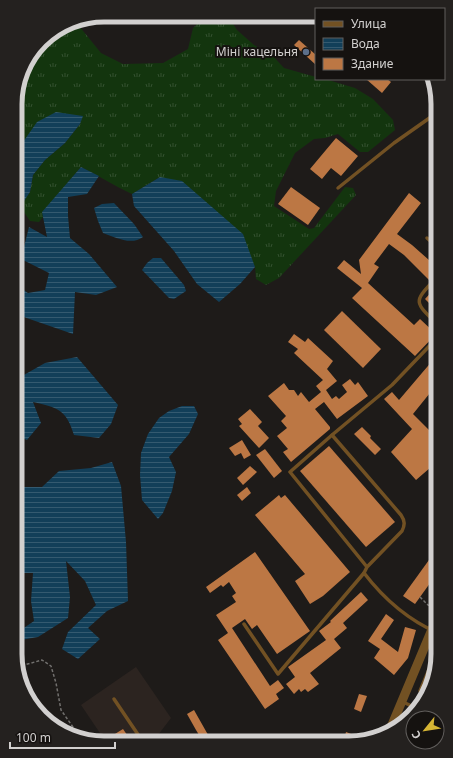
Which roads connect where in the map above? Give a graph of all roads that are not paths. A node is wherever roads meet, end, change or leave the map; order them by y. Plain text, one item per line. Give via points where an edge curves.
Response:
1 (431, 117) edge
2 (338, 188) dead end
3 (426, 238) dead end
4 (431, 242) edge
5 (431, 283) edge
6 (431, 318) edge
7 (431, 344) edge
8 (332, 435) junction
9 (367, 567) junction
10 (364, 574) junction
11 (244, 624) dead end
12 (431, 629) edge
13 (431, 639) edge
14 (429, 669) edge
15 (421, 693) edge
16 (114, 699) dead end
17 (401, 702) junction
18 (411, 707) edge
19 (392, 723) edge
20 (139, 736) edge

1 - 2 lane
3 - 4 lane
5 - 6 lane via 422,293 419,303
7 - 8 lane via 392,385
8 - 9 lane via 404,520 402,531
8 - 9 lane via 290,472
9 - 10 lane
10 - 11 lane via 278,674
10 - 12 lane via 391,603
13 - 17 street
14 - 15 lane
16 - 20 lane
17 - 18 lane
17 - 19 street

